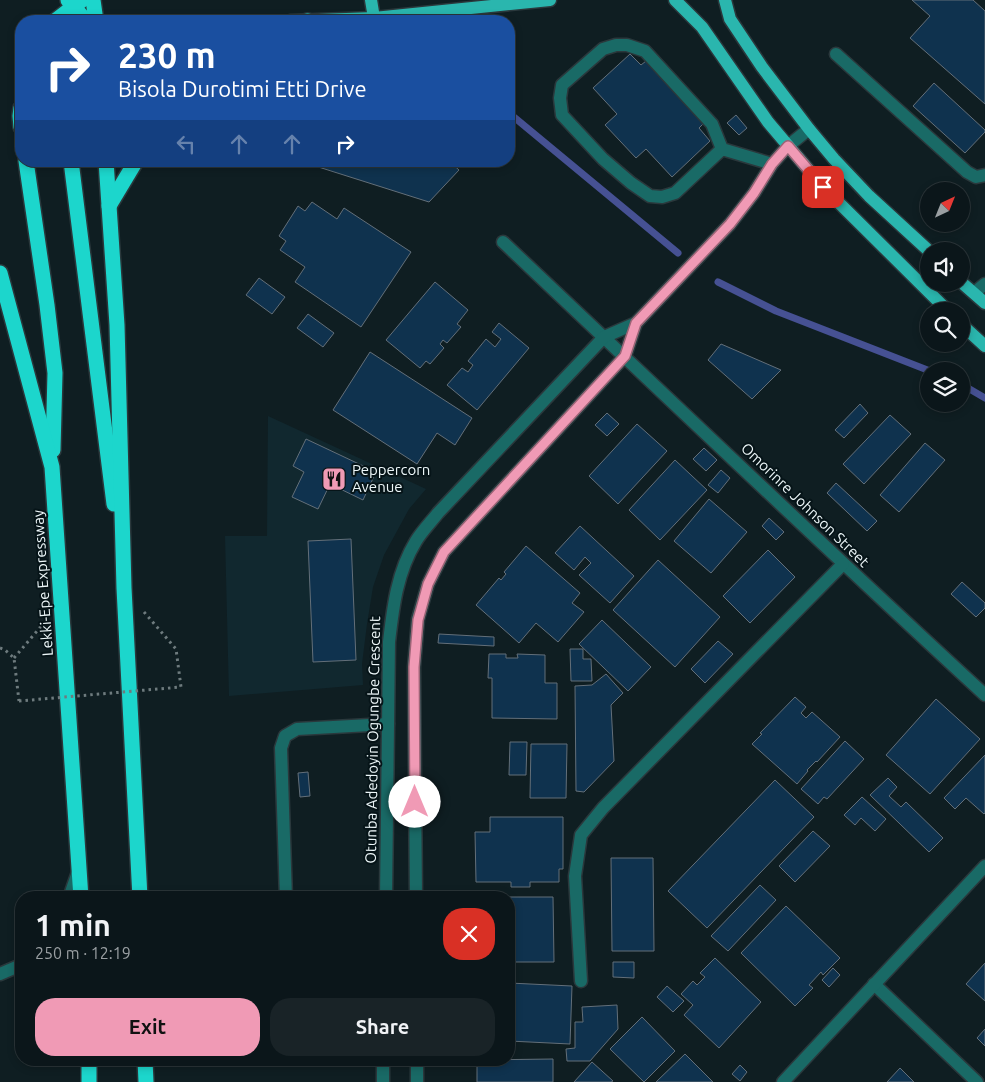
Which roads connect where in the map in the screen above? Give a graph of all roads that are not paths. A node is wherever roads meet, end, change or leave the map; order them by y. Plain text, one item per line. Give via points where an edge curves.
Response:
1 (93, 0) edge
2 (370, 0) edge
3 (550, 0) edge
4 (675, 0) edge
5 (725, 0) edge
6 (75, 3) edge
7 (62, 15) edge
8 (82, 15) edge
9 (95, 15) edge
10 (373, 15) edge
11 (403, 15) edge
12 (836, 54) dead end
13 (809, 129) junction
14 (788, 146) junction
15 (722, 150) junction
16 (772, 164) junction
17 (27, 167) edge
18 (72, 167) edge
19 (106, 167) edge
20 (132, 167) edge
21 (985, 175) edge
22 (109, 206) junction
23 (503, 242) dead end
24 (920, 243) edge
25 (0, 273) edge
26 (985, 284) edge
27 (970, 290) edge
28 (974, 294) junction
29 (939, 302) edge
30 (985, 303) edge
31 (636, 323) junction
32 (970, 332) edge
33 (604, 337) junction
34 (985, 346) edge
35 (625, 356) junction
36 (52, 467) junction
37 (842, 564) junction
38 (124, 588) junction
39 (985, 695) edge
40 (388, 724) junction
41 (985, 866) edge
42 (79, 869) junction
43 (71, 891) edge
44 (80, 891) edge
45 (140, 891) edge
46 (286, 891) edge
47 (386, 891) edge
48 (416, 891) edge
49 (15, 968) edge
50 (0, 974) edge
51 (582, 981) dead end
52 (874, 984) junction
53 (89, 1066) edge
54 (145, 1066) edge
55 (384, 1066) edge
56 (417, 1066) edge
57 (89, 1082) edge
58 (146, 1082) edge
59 (383, 1082) edge
60 (417, 1082) edge
61 (783, 1082) edge
62 (977, 1082) edge

1 - 9 highway
2 - 10 main road
3 - 11 main road
4 - 14 main road via 702,27
5 - 13 main road via 730,19
6 - 7 highway
6 - 8 highway
12 - 21 street via 967,172 976,177
13 - 14 street, Otunba Adedoyin Ogungbe Crescent
13 - 24 main road via 868,196
14 - 16 street, Otunba Adedoyin Ogungbe Crescent
14 - 29 main road via 823,187
15 - 15 street via 675,193 650,196 603,159 562,115 562,85 603,49 627,45 645,51 712,124
15 - 16 street
16 - 31 street, Otunba Adedoyin Ogungbe Crescent via 730,224
17 - 36 highway via 55,373
18 - 38 highway
19 - 22 highway
20 - 22 highway
22 - 38 highway via 117,325
23 - 33 street, Omorinre Johnson Street
25 - 36 highway, Lekki-Epe Expressway
26 - 28 street
27 - 28 main road
28 - 30 main road
31 - 33 street, Otunba Adedoyin Ogungbe Crescent
31 - 35 street, Otunba Adedoyin Ogungbe Crescent
32 - 34 main road
33 - 35 street, Omorinre Johnson Street
33 - 40 street, Otunba Adedoyin Ogungbe Crescent via 416,541 400,578 393,607 389,642
35 - 37 street, Omorinre Johnson Street
35 - 48 street, Otunba Adedoyin Ogungbe Crescent via 444,552 428,584 418,620 414,667
36 - 42 highway, Lekki-Epe Expressway
37 - 39 street, Omorinre Johnson Street
37 - 51 street via 609,801 581,835 575,876
38 - 45 highway
40 - 46 street via 297,729 285,736 281,748
40 - 47 street, Otunba Adedoyin Ogungbe Crescent
41 - 52 street
42 - 43 street
42 - 44 highway, Lekki-Epe Expressway
49 - 50 street
52 - 61 street
52 - 62 street
53 - 57 highway
54 - 58 highway
55 - 59 street
56 - 60 street

